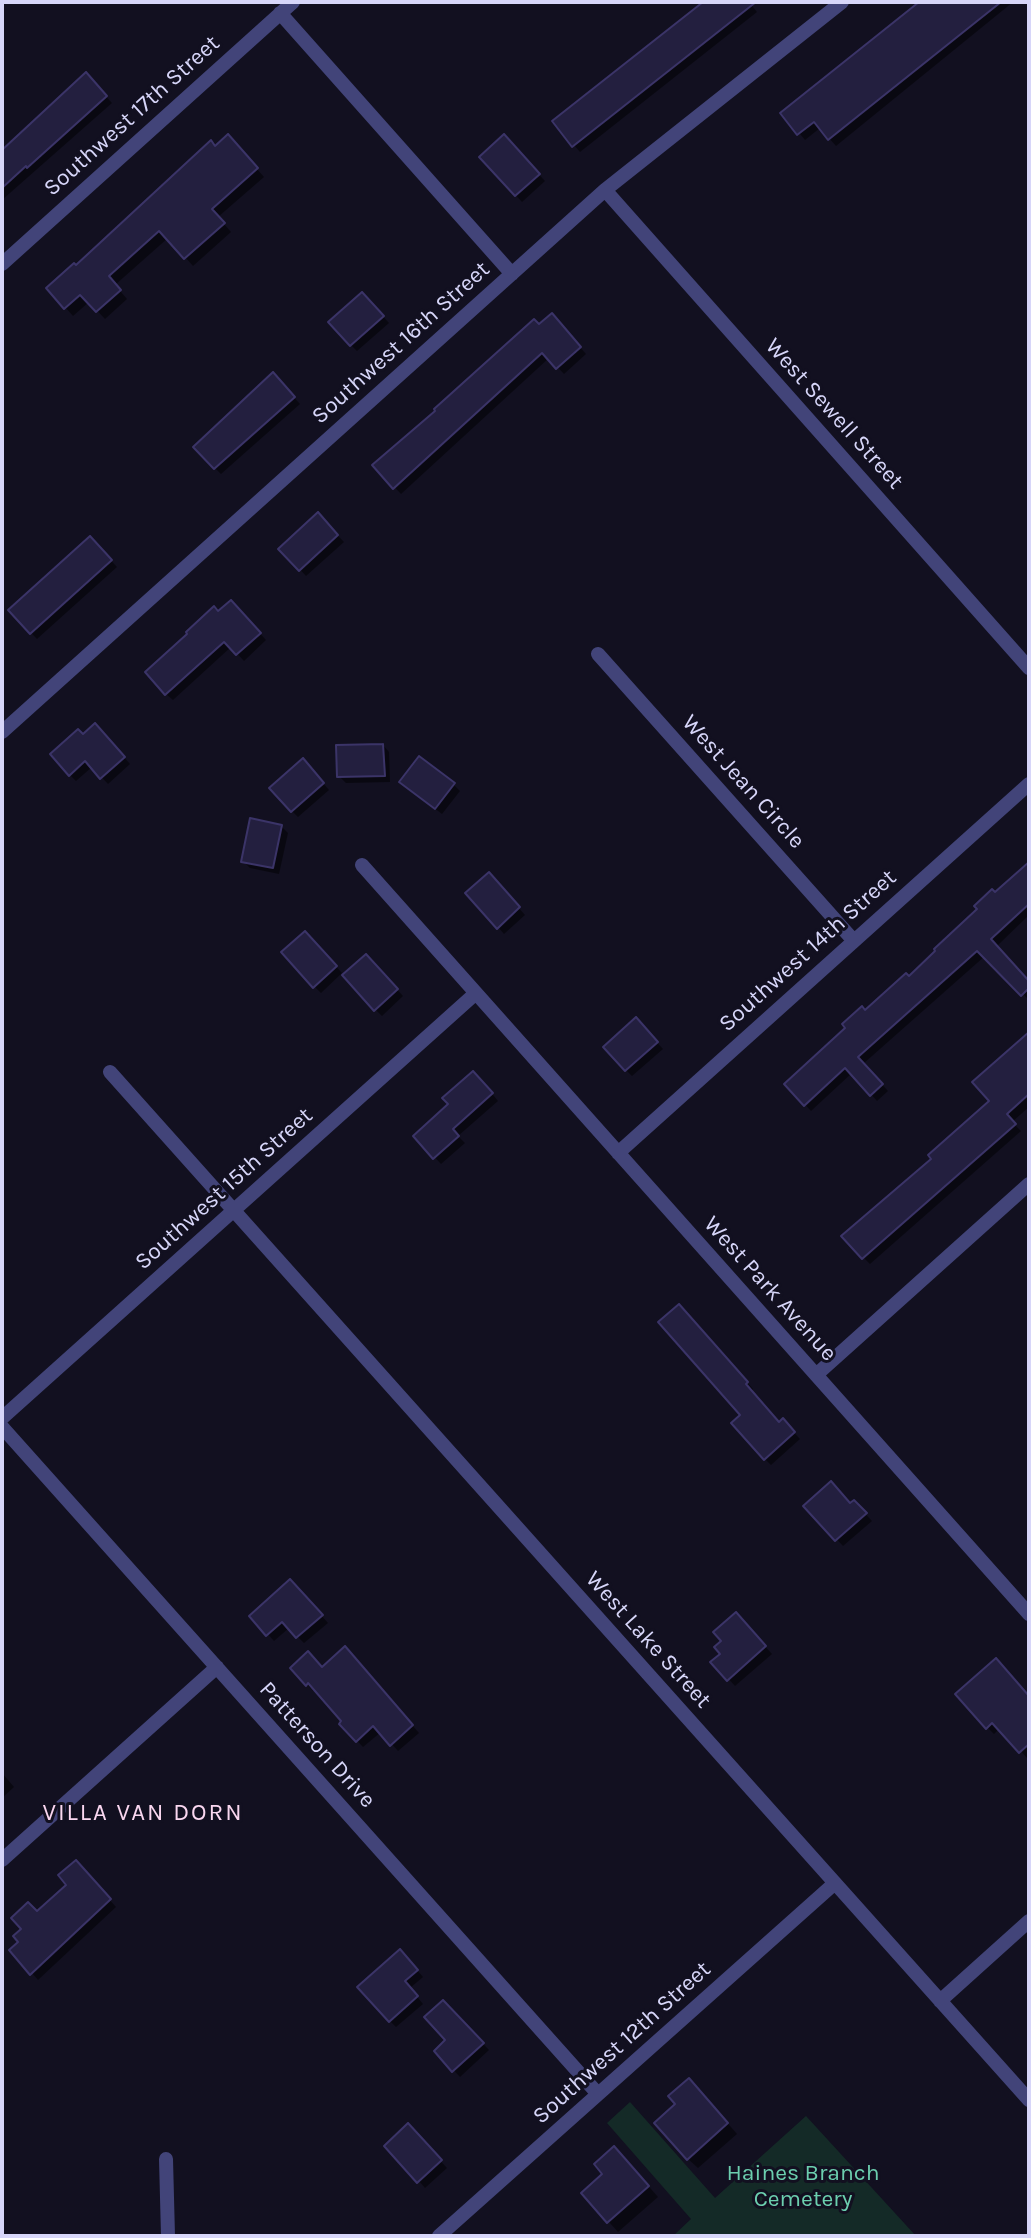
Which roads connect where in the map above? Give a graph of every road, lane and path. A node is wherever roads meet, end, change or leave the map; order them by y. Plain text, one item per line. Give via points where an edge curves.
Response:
1 (293, 2) edge
2 (842, 2) edge
3 (280, 13) junction
4 (605, 190) junction
5 (2, 264) edge
6 (512, 274) junction
7 (597, 654) dead end
8 (1029, 668) edge
9 (2, 732) edge
10 (1029, 784) edge
11 (362, 865) dead end
12 (854, 941) junction
13 (476, 993) junction
14 (110, 1072) dead end
15 (618, 1153) junction
16 (1029, 1184) edge
17 (234, 1211) junction
18 (816, 1375) junction
19 (2, 1418) edge
20 (2, 1427) edge
21 (1029, 1614) edge
22 (217, 1667) junction
23 (2, 1860) edge
24 (835, 1883) junction
25 (1029, 1921) edge
26 (940, 2001) junction
27 (598, 2094) junction
28 (1029, 2100) edge
29 (166, 2159) dead end
30 (168, 2236) edge
31 (439, 2236) edge

1 - 3 street, Southwest 17th Street
2 - 4 street, Southwest 16th Street
3 - 5 street, Southwest 17th Street
3 - 6 street
4 - 6 street, Southwest 16th Street
4 - 8 street, West Sewell Street
6 - 9 street, Southwest 16th Street
7 - 12 street, West Jean Circle
10 - 12 street, Southwest 14th Street
11 - 13 street, West Park Avenue
12 - 15 street, Southwest 14th Street
13 - 15 street, West Park Avenue
13 - 17 street, Southwest 15th Street
14 - 17 street, West Lake Street
15 - 18 street, West Park Avenue
16 - 18 street
17 - 19 street, Southwest 15th Street
17 - 24 street, West Lake Street
18 - 21 street, West Park Avenue
20 - 22 street, Patterson Drive
22 - 23 street
22 - 27 street, Patterson Drive
24 - 26 street, West Lake Street
24 - 27 street, Southwest 12th Street
25 - 26 street
26 - 28 street, West Lake Street
27 - 31 street, Southwest 12th Street
29 - 30 street

